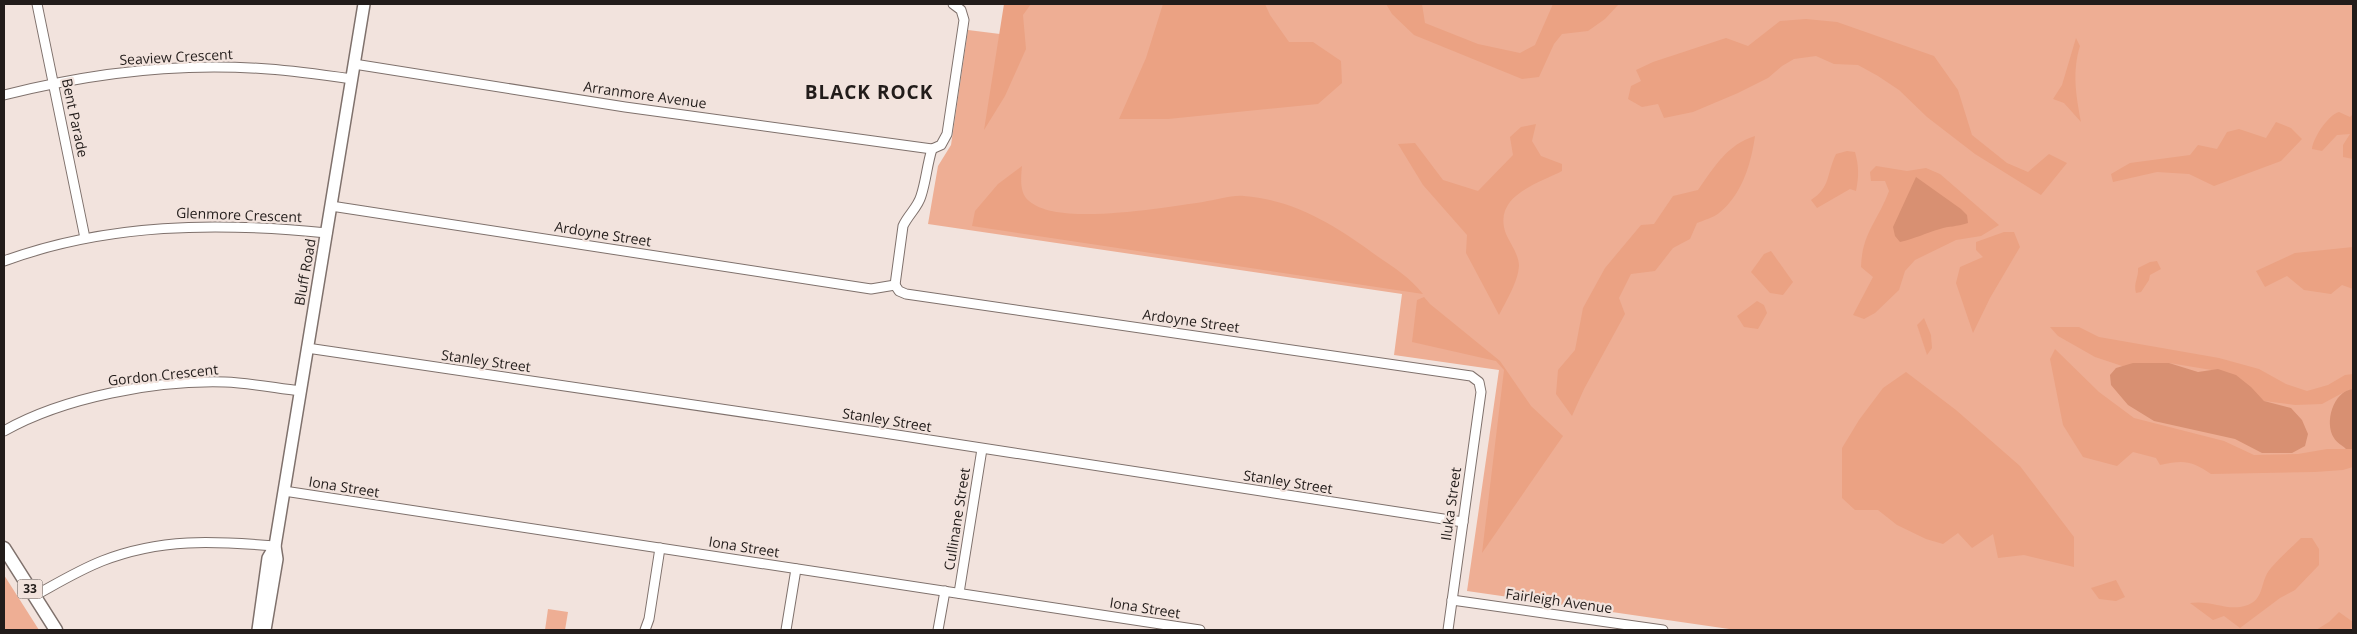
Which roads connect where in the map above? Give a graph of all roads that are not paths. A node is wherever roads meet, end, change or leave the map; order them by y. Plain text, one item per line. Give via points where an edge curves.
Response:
1 (37, 4) edge
2 (364, 4) edge
3 (957, 7) edge
4 (354, 64) junction
5 (352, 79) junction
6 (54, 83) junction
7 (4, 95) edge
8 (928, 149) junction
9 (331, 206) junction
10 (327, 233) junction
11 (85, 238) junction
12 (4, 261) edge
13 (896, 288) junction
14 (307, 348) junction
15 (1479, 382) joint
16 (300, 391) junction
17 (4, 431) edge
18 (982, 449) junction
19 (284, 491) junction
20 (1463, 522) junction
21 (275, 546) junction
22 (4, 548) edge
23 (660, 548) junction
24 (796, 569) junction
25 (945, 591) junction
26 (960, 593) junction
27 (34, 596) junction
28 (1452, 600) junction
29 (1641, 629) edge
30 (56, 630) edge
31 (258, 630) edge
32 (266, 630) edge
33 (645, 630) edge
34 (786, 630) edge
35 (938, 630) edge
36 (1200, 630) edge
37 (1448, 630) edge
38 (1663, 630) edge

1 - 6 street, Bent Parade
2 - 4 main road, Bluff Road
3 - 8 street via 964,20 947,134 941,145
4 - 5 main road, Bluff Road
4 - 8 street, Arranmore Avenue via 625,107
5 - 6 street, Seaview Crescent via 267,69 210,67 136,71
5 - 9 main road, Bluff Road
6 - 7 street, Seaview Crescent
6 - 11 street, Bent Parade
8 - 13 street via 921,196 903,226
9 - 10 main road, Bluff Road
9 - 13 street, Ardoyne Street via 882,292
10 - 11 street, Glenmore Crescent via 192,226
10 - 14 main road, Bluff Road
11 - 12 street, Glenmore Crescent
13 - 15 street, Ardoyne Street via 906,294 1471,376
14 - 16 main road, Bluff Road
14 - 18 street, Stanley Street
15 - 20 street, Iluka Street via 1481,392
16 - 17 street, Gordon Crescent via 225,382 136,389 47,411
16 - 19 main road, Bluff Road
18 - 20 street, Stanley Street
18 - 26 street, Cullinane Street
19 - 21 main road, Bluff Road
19 - 23 street, Iona Street
20 - 28 street, Iluka Street
21 - 27 street via 204,541 155,545 101,561
21 - 31 main road, Bluff Road via 268,558
21 - 32 main road, Bluff Road via 277,559
22 - 27 main road, 33
23 - 24 street, Iona Street
23 - 33 street
24 - 25 street, Iona Street
24 - 34 street
25 - 26 street, Iona Street
25 - 35 street
26 - 36 street, Iona Street
27 - 30 main road, 33
28 - 29 street, Fairleigh Avenue
28 - 37 street, Iluka Street
29 - 38 street, Fairleigh Avenue

